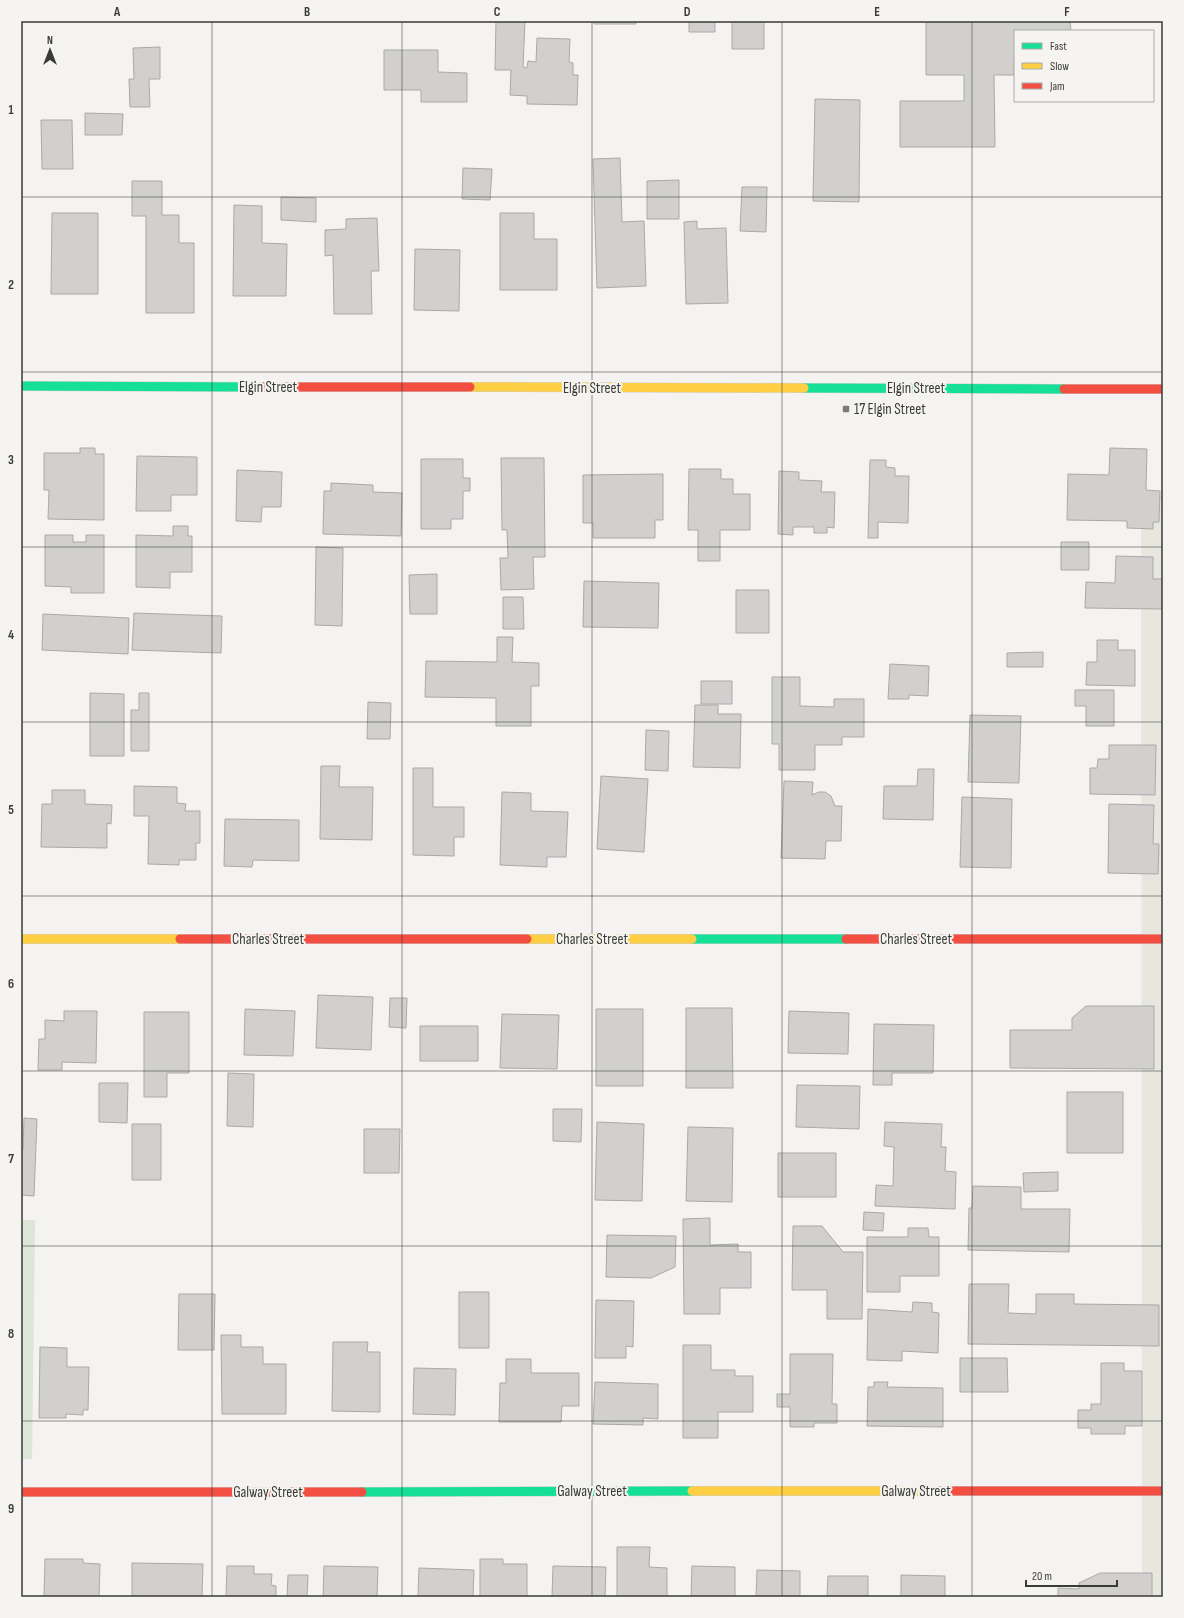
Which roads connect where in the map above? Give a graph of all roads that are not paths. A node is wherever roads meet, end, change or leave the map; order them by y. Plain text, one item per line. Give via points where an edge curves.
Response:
1 (21, 386) edge
2 (1163, 389) edge
3 (21, 939) edge
4 (1163, 939) edge
5 (1163, 1491) edge
6 (21, 1492) edge

1 - 2 street, Elgin Street
3 - 4 street, Charles Street
5 - 6 street, Galway Street

